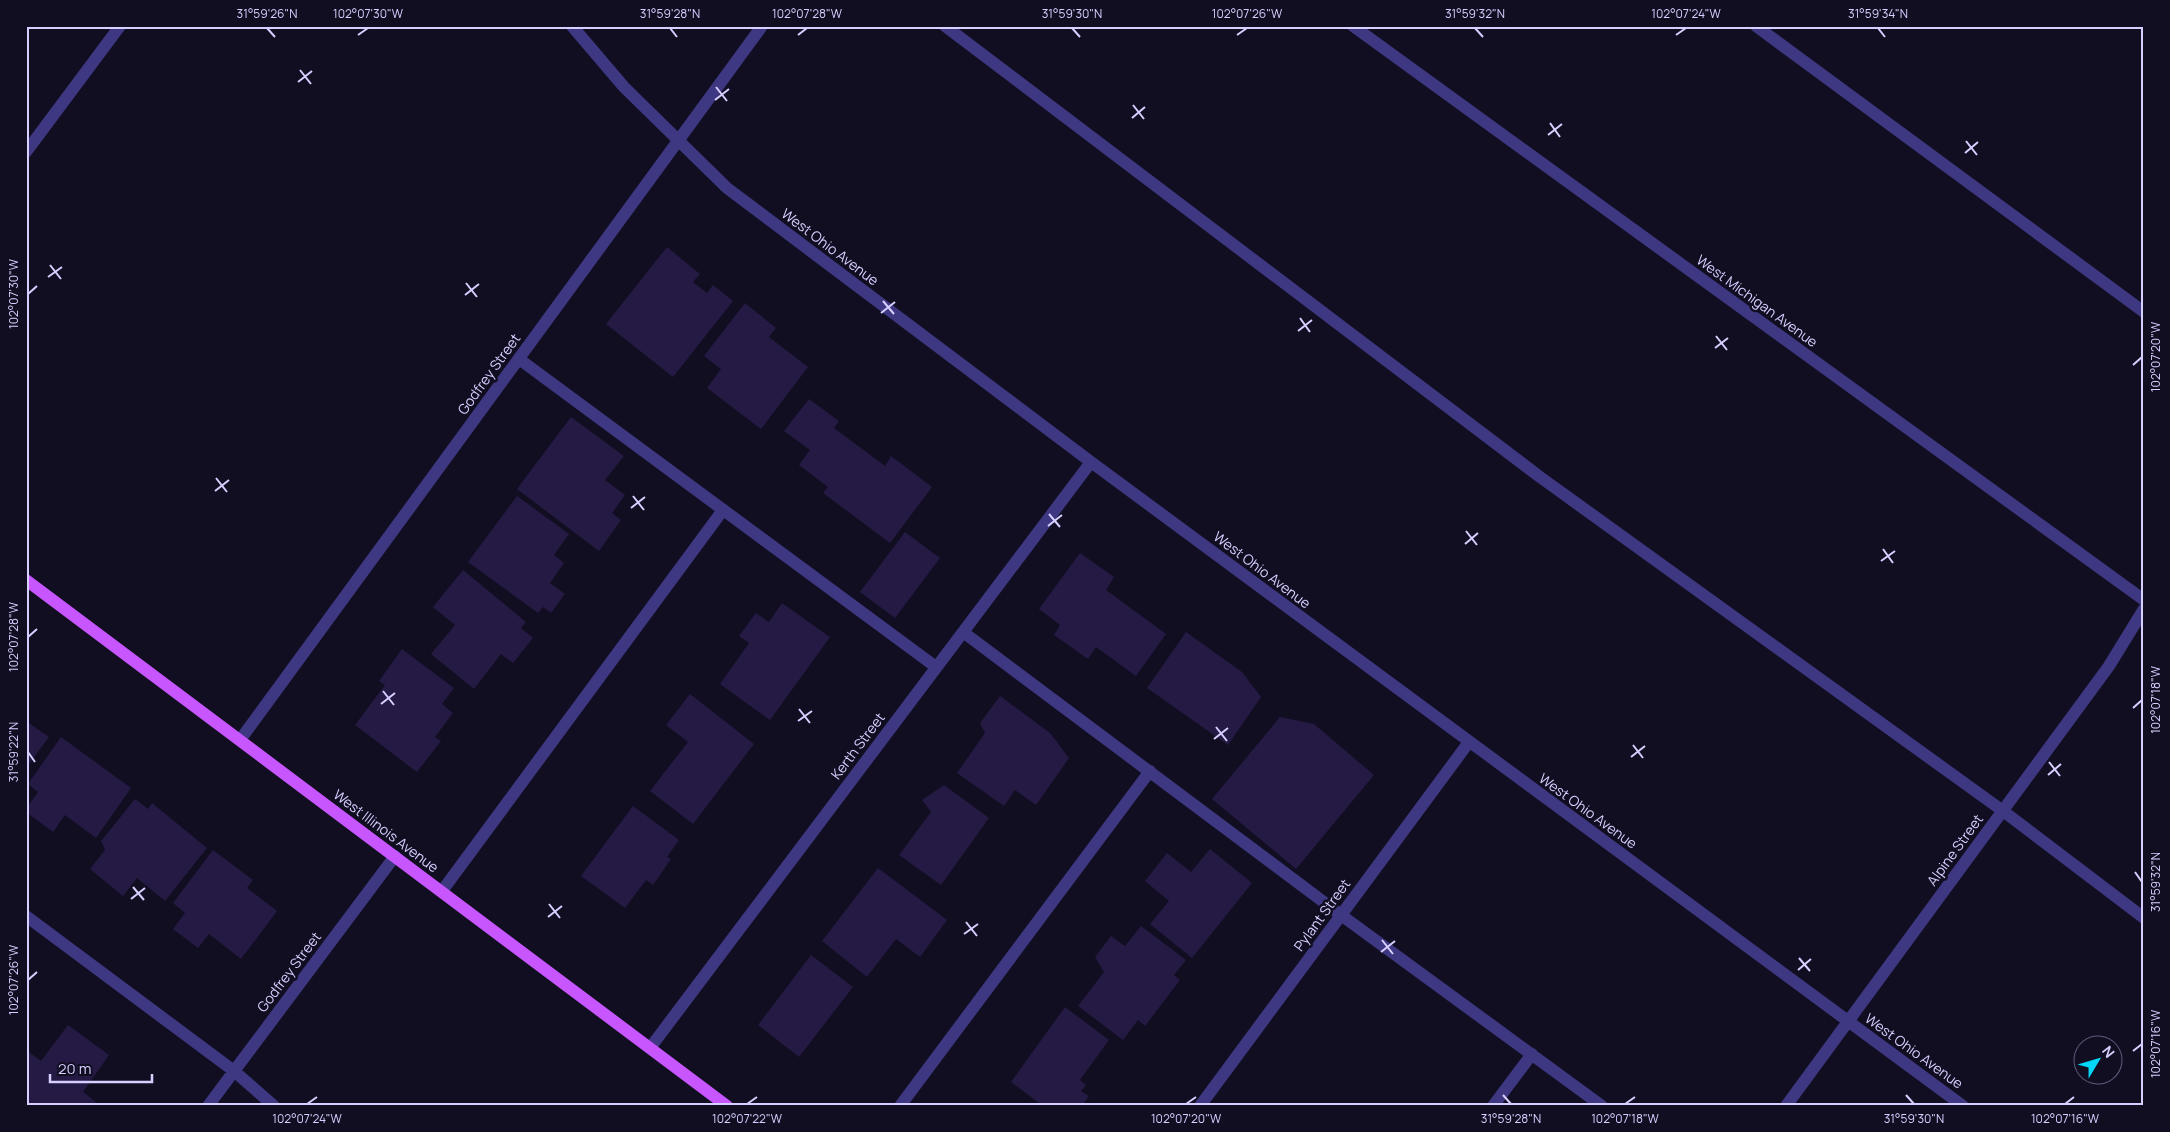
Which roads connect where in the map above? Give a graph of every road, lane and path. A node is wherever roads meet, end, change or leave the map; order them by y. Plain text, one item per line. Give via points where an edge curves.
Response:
1 (120, 26) edge
2 (572, 26) edge
3 (762, 26) edge
4 (945, 26) edge
5 (1353, 26) edge
6 (1756, 26) edge
7 (679, 139) junction
8 (26, 152) edge
9 (2144, 312) edge
10 (519, 359) junction
11 (1091, 462) junction
12 (723, 510) junction
13 (26, 580) edge
14 (2144, 600) edge
15 (2144, 609) edge
16 (963, 632) junction
17 (936, 667) junction
18 (240, 740) junction
19 (1469, 742) junction
20 (1150, 771) junction
21 (2002, 812) junction
22 (394, 856) junction
23 (442, 892) junction
24 (1341, 915) junction
25 (26, 916) edge
26 (2144, 918) edge
27 (1848, 1021) junction
28 (650, 1048) junction
29 (1532, 1054) junction
30 (234, 1071) junction
31 (208, 1106) edge
32 (274, 1106) edge
33 (727, 1106) edge
34 (900, 1106) edge
35 (1200, 1106) edge
36 (1493, 1106) edge
37 (1602, 1106) edge
38 (1786, 1106) edge
39 (1963, 1106) edge

1 - 8 street
2 - 7 street, West Ohio Avenue via 624,87
3 - 7 street, Godfrey Street
4 - 21 street via 1540,477
5 - 14 street, West Michigan Avenue
6 - 9 street
7 - 10 street, Godfrey Street
7 - 11 street, West Ohio Avenue via 727,188
10 - 12 street
10 - 18 street, Godfrey Street
11 - 16 street, Kerth Street
11 - 19 street, West Ohio Avenue
12 - 17 street
12 - 23 street
13 - 18 main road, West Illinois Avenue
15 - 21 street, Alpine Street via 2109,666
16 - 17 street, Kerth Street
16 - 20 street
17 - 28 street, Kerth Street
18 - 22 main road, West Illinois Avenue
19 - 24 street, Pylant Street
19 - 27 street, West Ohio Avenue
20 - 24 street
20 - 34 street
21 - 26 street
21 - 27 street, Alpine Street
22 - 23 main road, West Illinois Avenue
22 - 30 street, Godfrey Street
23 - 28 main road, West Illinois Avenue
24 - 29 street
24 - 35 street, Pylant Street
25 - 30 street
27 - 38 street, Alpine Street
27 - 39 street, West Ohio Avenue
28 - 33 main road, West Illinois Avenue
29 - 36 street
29 - 37 street
30 - 31 street, Godfrey Street
30 - 32 street

